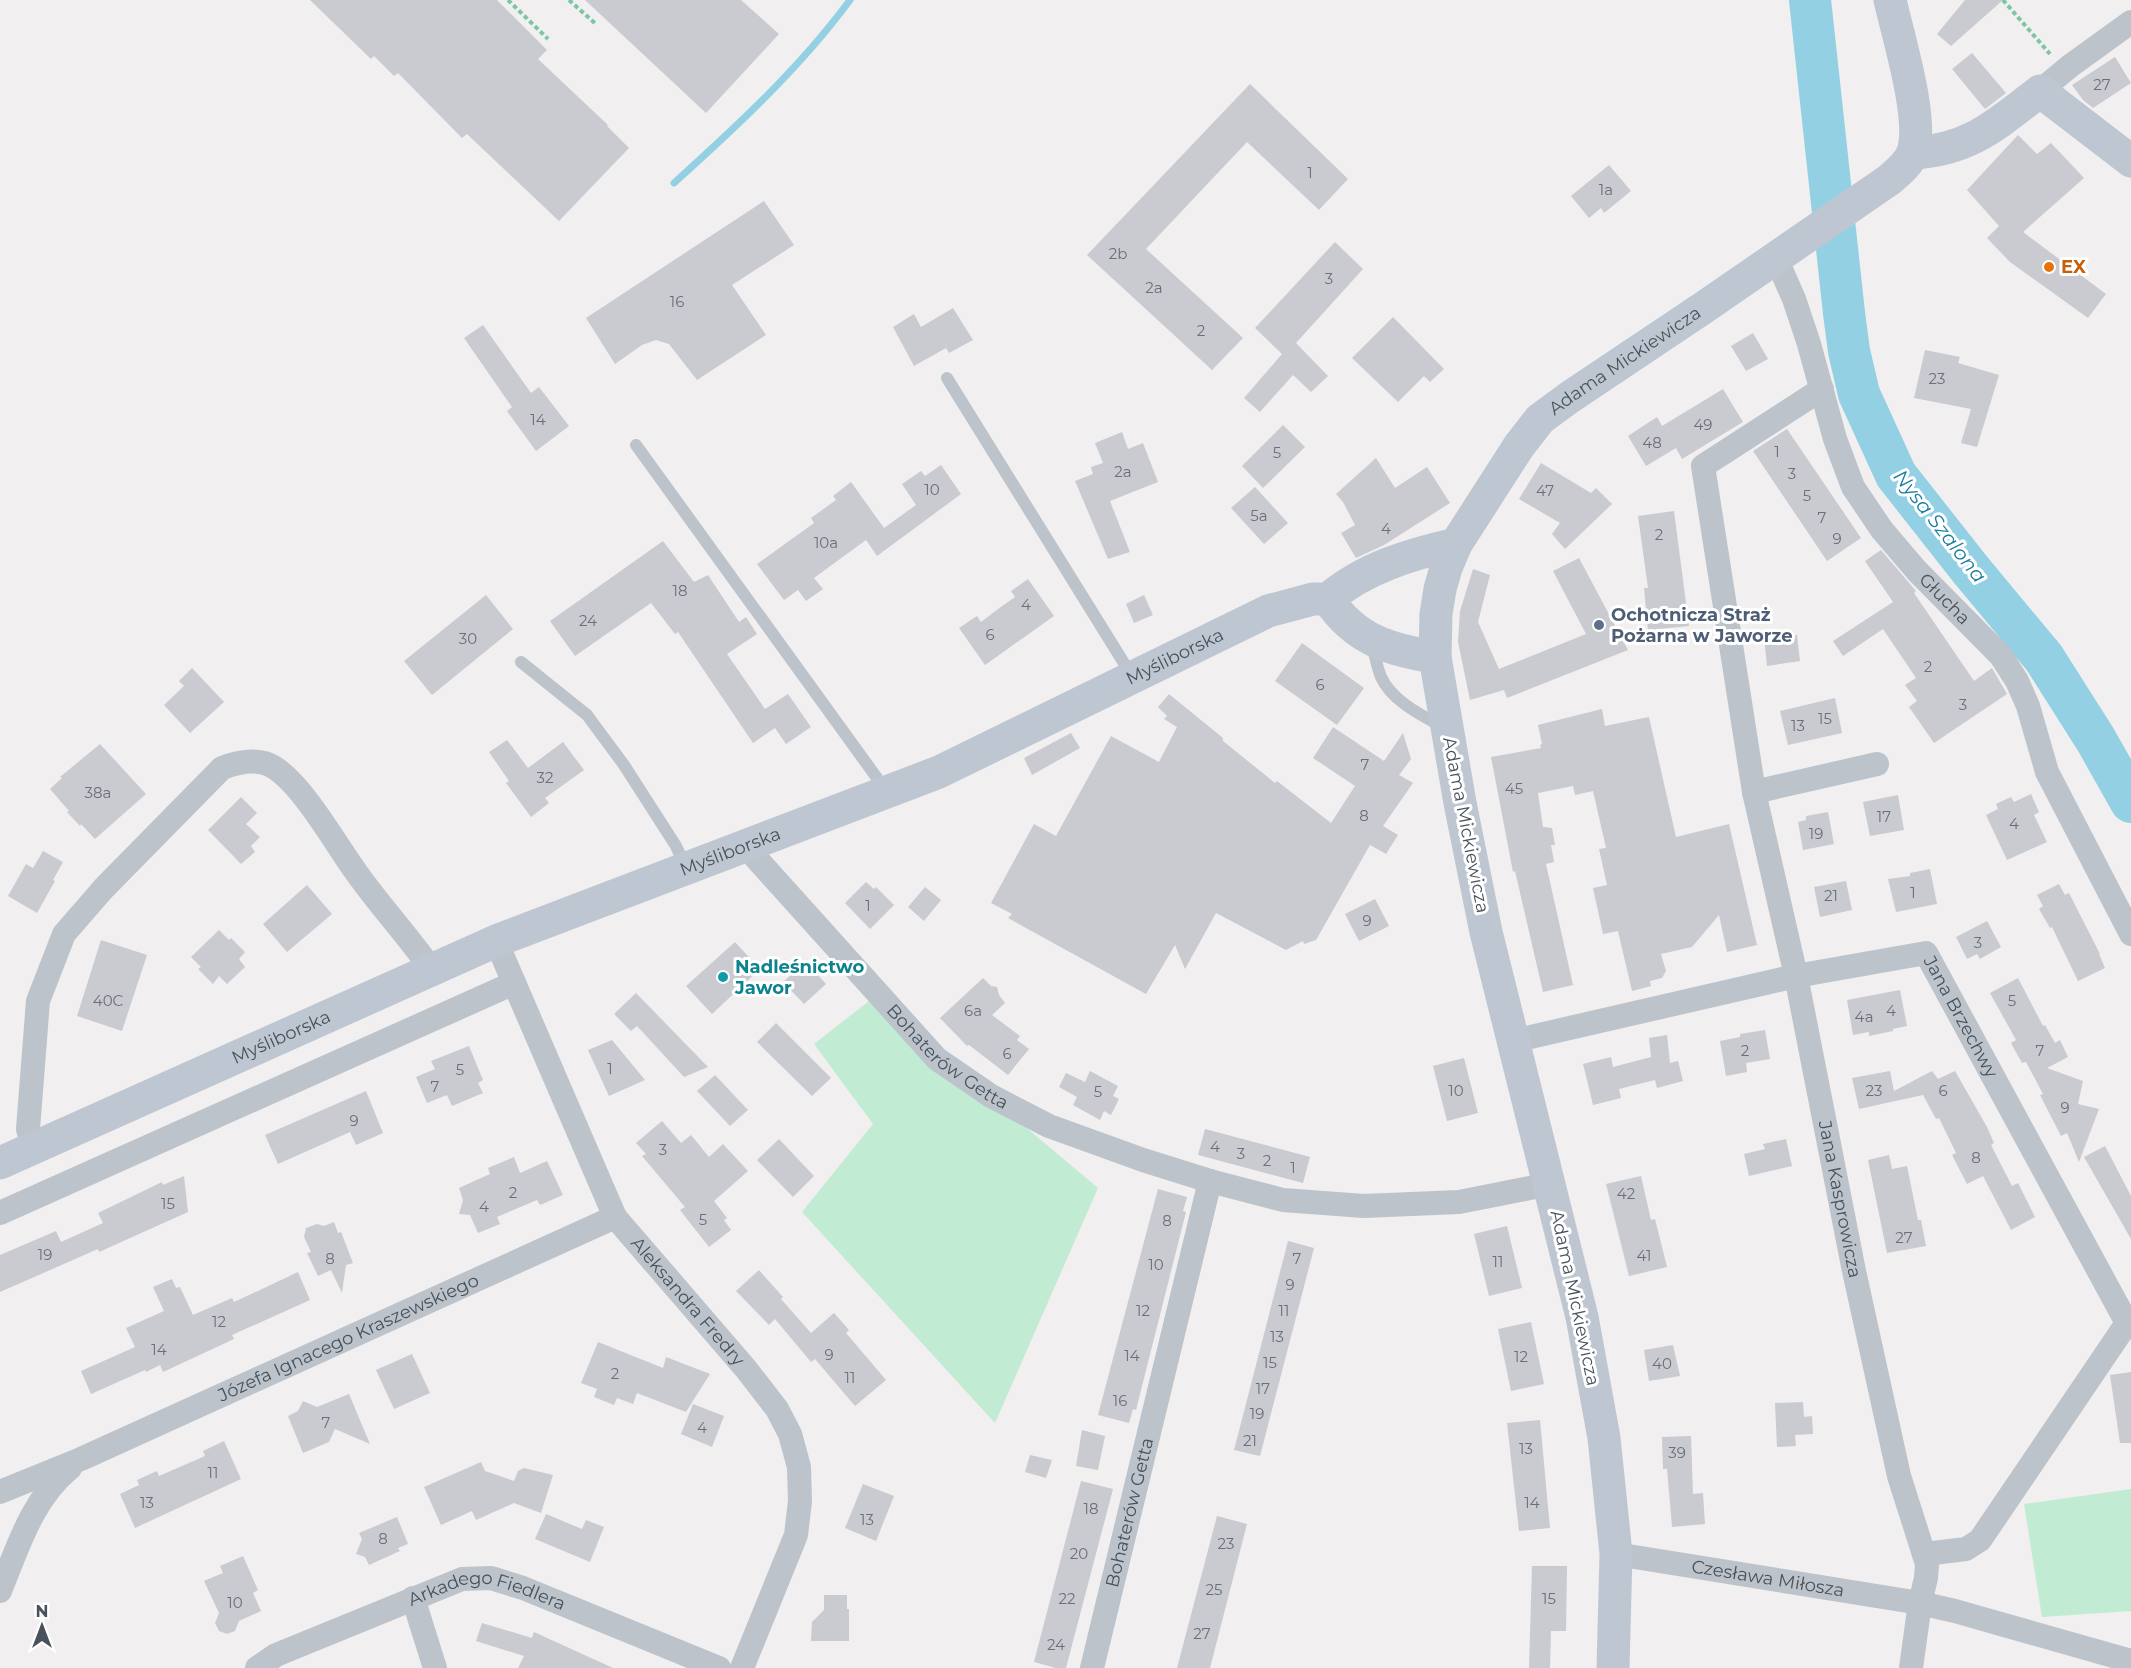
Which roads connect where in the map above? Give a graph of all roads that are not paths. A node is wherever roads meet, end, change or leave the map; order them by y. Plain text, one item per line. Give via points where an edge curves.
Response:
1 (1890, 0) edge
2 (2131, 22) edge
3 (2040, 91) junction
4 (1913, 153) junction
5 (2131, 161) edge
6 (1783, 253) junction
7 (947, 378) dead end
8 (1822, 389) junction
9 (636, 445) dead end
10 (1456, 544) junction
11 (1328, 600) junction
12 (1369, 638) junction
13 (1435, 657) junction
14 (521, 662) dead end
15 (1132, 677) junction
16 (1447, 729) junction
17 (1877, 764) dead end
18 (1754, 792) junction
19 (881, 794) junction
20 (746, 847) junction
21 (686, 869) junction
22 (2131, 934) edge
23 (496, 941) junction
24 (432, 970) junction
25 (1796, 976) junction
26 (514, 983) junction
27 (1513, 1041) junction
28 (33, 1148) junction
29 (0, 1163) edge
30 (1210, 1181) junction
31 (1550, 1184) junction
32 (0, 1213) edge
33 (615, 1216) junction
34 (2129, 1323) edge
35 (81, 1459) junction
36 (0, 1492) edge
37 (1616, 1554) junction
38 (1925, 1554) junction
39 (0, 1591) edge
40 (413, 1598) junction
41 (1920, 1603) junction
42 (2131, 1661) edge
43 (257, 1668) edge
44 (435, 1668) edge
45 (719, 1668) edge
46 (742, 1668) edge
47 (1092, 1668) edge
48 (1613, 1668) edge
49 (1911, 1668) edge

1 - 4 street via 1916,124
2 - 3 street
3 - 4 street via 1972,140 1952,148
3 - 5 street
4 - 6 street, Adama Mickiewicza via 1889,180
6 - 8 street, Głucha
6 - 10 street, Adama Mickiewicza via 1540,419
7 - 15 lane
8 - 18 street, Jana Kasprowicza via 1702,466
8 - 22 street, Głucha via 1834,439 1852,487 1917,571 2001,656 2017,681 2047,772
9 - 19 lane via 877,778
10 - 11 street via 1425,551 1362,575
10 - 13 street, Adama Mickiewicza via 1440,590
11 - 12 street via 1337,613
11 - 15 street, Myśliborska via 1313,599 1268,611
12 - 13 street via 1378,645
12 - 16 lane via 1382,678 1391,692
13 - 16 street, Adama Mickiewicza
14 - 21 lane via 587,715 624,765
15 - 19 street, Myśliborska via 939,772
16 - 27 street, Adama Mickiewicza via 1486,932
17 - 18 street
18 - 25 street, Jana Kasprowicza
19 - 20 street, Myśliborska
20 - 21 street, Myśliborska
20 - 30 street, Bohaterów Getta via 937,1059 991,1096 1049,1126
21 - 23 street, Myśliborska
23 - 24 street, Myśliborska
23 - 26 street, Aleksandra Fredry
24 - 28 street, Myśliborska
24 - 28 street via 291,783 274,767 255,762 238,762 222,768 64,934 38,1001 28,1129
25 - 27 street, Jana Brzechwy
25 - 34 street, Jana Brzechwy via 1926,953
25 - 38 street, Jana Kasprowicza via 1899,1476
26 - 32 street
26 - 33 street, Aleksandra Fredry
27 - 31 street, Adama Mickiewicza
28 - 29 street, Myśliborska
30 - 31 street, Bohaterów Getta via 1283,1200 1364,1206 1460,1202
30 - 47 street, Bohaterów Getta
31 - 37 street, Adama Mickiewicza via 1582,1317 1604,1438
33 - 35 street, Józefa Ignacego Kraszewskiego
33 - 46 street, Aleksandra Fredry via 777,1409 799,1467 796,1535
34 - 38 street via 1980,1540 1966,1549
35 - 36 street, Józefa Ignacego Kraszewskiego
35 - 39 street, Józefa Ignacego Kraszewskiego via 54,1481 36,1506
37 - 41 street, Czesława Miłosza
37 - 48 street, Adama Mickiewicza
38 - 41 street, Jana Kasprowicza via 1927,1571
40 - 43 street, Arkadego Fiedlera via 276,1655
40 - 44 street
40 - 45 street, Arkadego Fiedlera via 462,1579 491,1578
41 - 42 street, Czesława Miłosza
41 - 49 street

